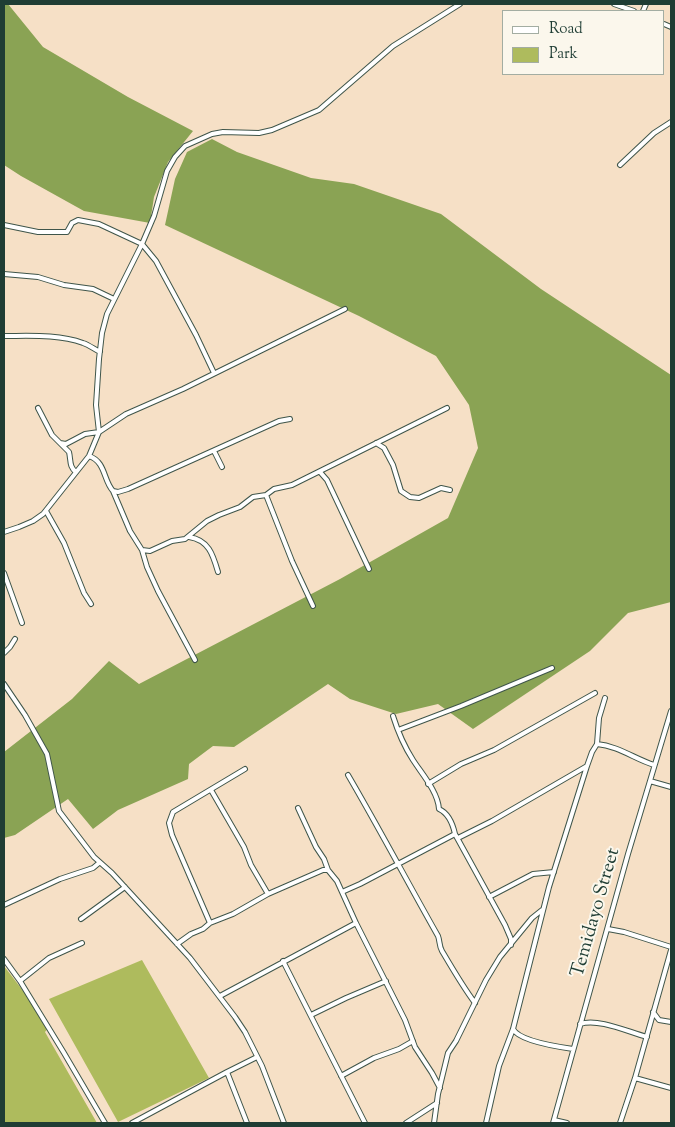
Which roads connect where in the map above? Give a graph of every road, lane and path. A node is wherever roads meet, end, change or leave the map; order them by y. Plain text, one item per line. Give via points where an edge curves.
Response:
1 (460, 4) edge
2 (614, 4) edge
3 (631, 10) edge
4 (671, 122) edge
5 (620, 165) dead end
6 (4, 225) edge
7 (142, 244) junction
8 (4, 274) edge
9 (114, 299) junction
10 (345, 309) dead end
11 (4, 336) edge
12 (100, 352) junction
13 (214, 373) junction
14 (38, 408) dead end
15 (447, 408) dead end
16 (290, 419) dead end
17 (99, 432) junction
18 (60, 443) junction
19 (376, 443) junction
20 (214, 451) junction
21 (89, 456) junction
22 (222, 467) dead end
23 (76, 472) junction
24 (320, 472) junction
25 (114, 490) junction
26 (450, 490) dead end
27 (266, 495) junction
28 (46, 511) junction
29 (4, 532) edge
30 (190, 537) junction
31 (142, 550) junction
32 (369, 569) dead end
33 (218, 572) dead end
34 (4, 573) edge
35 (91, 604) dead end
36 (313, 606) dead end
37 (22, 623) dead end
38 (15, 639) dead end
39 (4, 653) edge
40 (195, 660) dead end
41 (552, 668) dead end
42 (4, 684) edge
43 (595, 693) dead end
44 (605, 698) dead end
45 (671, 711) edge
46 (393, 716) dead end
47 (398, 730) junction
48 (597, 744) junction
49 (587, 766) junction
50 (654, 766) junction
51 (245, 769) dead end
52 (348, 775) dead end
53 (650, 781) junction
54 (428, 784) junction
55 (671, 787) edge
56 (211, 790) junction
57 (298, 808) dead end
58 (456, 836) junction
59 (99, 863) junction
60 (397, 864) junction
61 (328, 870) junction
62 (554, 872) junction
63 (125, 887) junction
64 (342, 892) junction
65 (268, 894) junction
66 (489, 897) junction
67 (4, 905) edge
68 (542, 910) junction
69 (81, 919) dead end
70 (210, 923) junction
71 (356, 923) junction
72 (608, 930) junction
73 (82, 943) dead end
74 (178, 944) junction
75 (511, 945) junction
76 (671, 948) edge
77 (4, 959) edge
78 (283, 962) junction
79 (20, 981) junction
80 (386, 981) junction
81 (220, 996) junction
82 (475, 1002) junction
83 (654, 1012) junction
84 (311, 1015) junction
85 (659, 1020) junction
86 (671, 1022) edge
87 (580, 1024) junction
88 (649, 1027) junction
89 (513, 1029) junction
90 (646, 1037) junction
91 (413, 1041) junction
92 (573, 1050) junction
93 (258, 1057) junction
94 (227, 1072) junction
95 (340, 1076) junction
96 (635, 1078) junction
97 (440, 1088) junction
98 (671, 1088) edge
99 (437, 1103) junction
100 (554, 1121) edge
101 (104, 1123) edge
102 (132, 1123) edge
103 (248, 1123) edge
104 (284, 1123) edge
105 (365, 1123) edge
106 (406, 1123) edge
107 (434, 1123) edge
108 (486, 1123) edge
109 (567, 1123) edge
110 (620, 1123) edge

1 - 7 street via 393,46 319,110 272,130 218,133 186,146 167,171
2 - 3 street
4 - 5 street via 654,133
6 - 7 street via 38,232 67,232 78,220 99,224
7 - 9 street
7 - 13 street via 156,261
8 - 9 street via 38,277 93,289
9 - 12 street via 107,314
10 - 13 street
11 - 12 street via 67,339
12 - 17 street via 96,405
13 - 17 street via 126,414
14 - 18 street via 52,435
15 - 19 street
16 - 20 street
17 - 18 street via 85,434 66,444
17 - 21 street
18 - 23 street via 69,452 69,461
19 - 24 street
19 - 26 street via 384,448 393,465 401,491 410,497 419,498 441,488
20 - 22 street
20 - 25 street via 128,489
21 - 23 street
21 - 25 street via 96,459
23 - 28 street
24 - 27 street
24 - 32 street via 327,480
25 - 31 street via 130,531
27 - 30 street via 254,497 219,514
27 - 36 street
28 - 29 street via 19,528
28 - 35 street
30 - 31 street via 150,551
30 - 33 street via 212,550
31 - 40 street via 162,600
34 - 37 street
38 - 39 street
41 - 47 street
42 - 59 street via 47,754 59,811
43 - 54 street
44 - 48 street
45 - 50 street, Temidayo Street
46 - 47 street
47 - 54 street
48 - 49 street
48 - 50 street via 630,754
49 - 58 street via 492,821
49 - 62 street
50 - 53 street, Temidayo Street
51 - 56 street
52 - 60 street
53 - 55 street
53 - 72 street, Temidayo Street
54 - 58 street
56 - 65 street
56 - 70 street via 173,812 170,823 172,835
57 - 61 street
58 - 60 street
58 - 66 street
59 - 63 street
59 - 67 street
60 - 64 street
60 - 82 street via 439,938 442,950
61 - 64 street
61 - 65 street
62 - 66 street via 533,874
62 - 68 street
63 - 69 street
63 - 74 street
64 - 71 street
65 - 70 street
66 - 75 street via 510,935
68 - 75 street
68 - 89 street
70 - 74 street
71 - 78 street
71 - 80 street
72 - 76 street
72 - 87 street, Temidayo Street
73 - 79 street via 49,958
74 - 81 street
75 - 82 street via 500,957
76 - 83 street
77 - 79 street
78 - 81 street
78 - 84 street
79 - 101 street
80 - 84 street
80 - 91 street
81 - 93 street
82 - 97 street via 448,1053
83 - 85 street
83 - 88 street
84 - 95 street
85 - 86 street
85 - 88 street
87 - 90 street via 590,1022 612,1026
87 - 92 street, Temidayo Street
88 - 90 street
89 - 92 street via 519,1036
89 - 108 street via 499,1066
90 - 96 street
91 - 95 street
91 - 97 street
92 - 100 street, Temidayo Street
93 - 94 street
93 - 104 street
94 - 102 street
94 - 103 street
95 - 105 street
96 - 98 street
96 - 110 street
97 - 99 street
99 - 106 street
99 - 107 street
100 - 109 street

